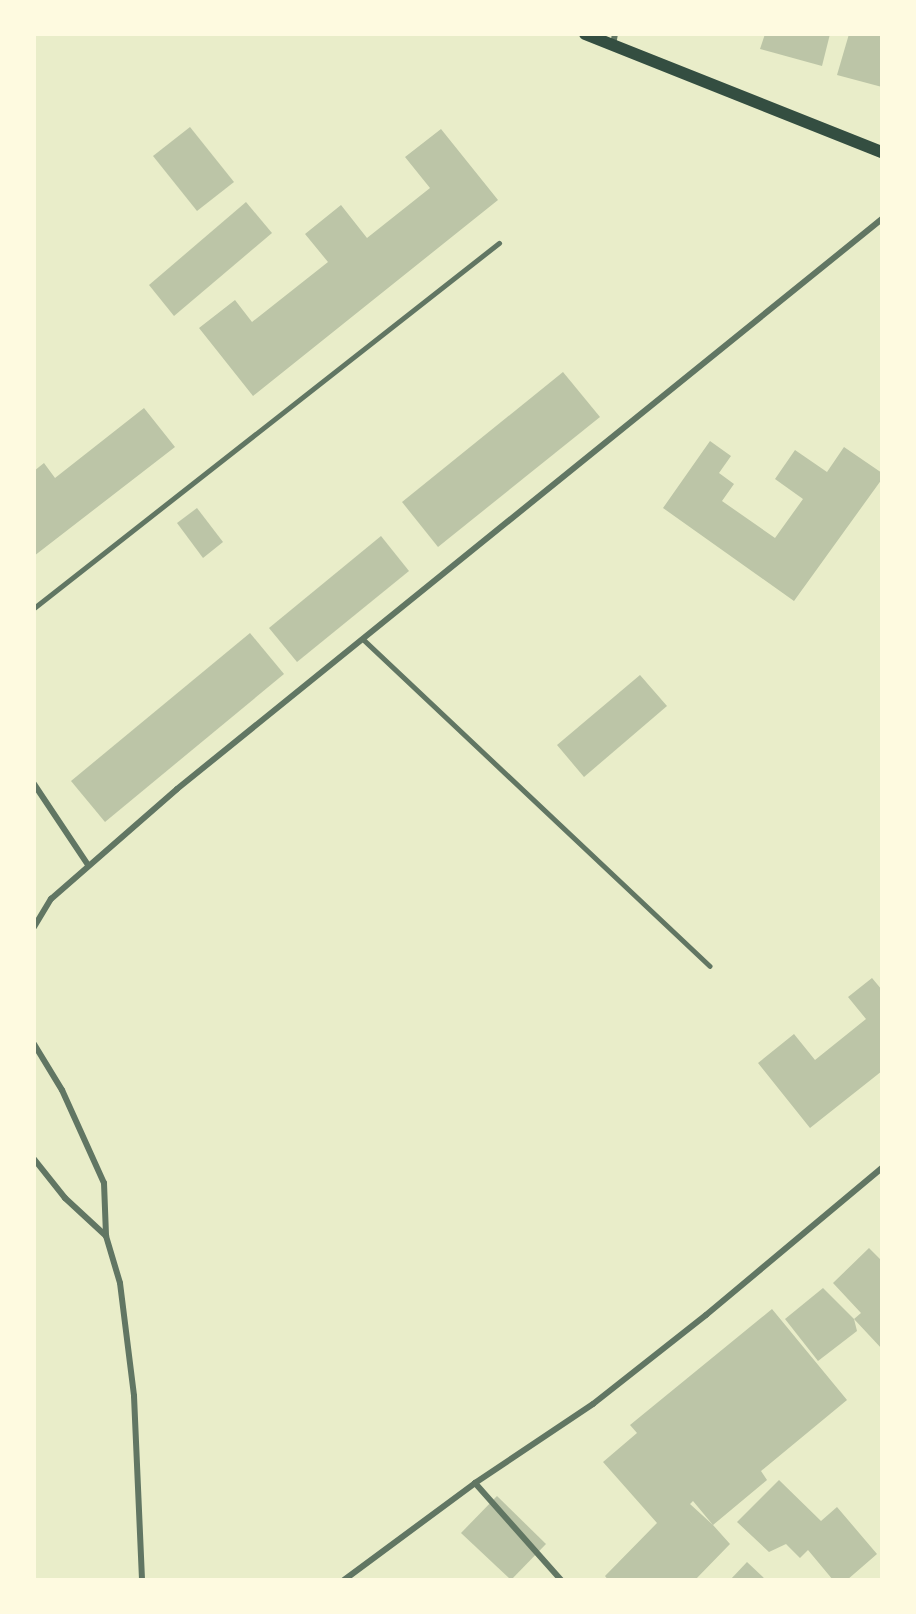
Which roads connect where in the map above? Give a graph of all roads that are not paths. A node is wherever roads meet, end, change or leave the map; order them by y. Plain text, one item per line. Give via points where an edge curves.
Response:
1 (585, 34) edge
2 (614, 40) edge
3 (882, 152) edge
4 (882, 219) edge
5 (499, 243) dead end
6 (34, 608) edge
7 (364, 640) junction
8 (34, 784) edge
9 (88, 865) junction
10 (34, 927) edge
11 (710, 966) dead end
12 (34, 1044) edge
13 (34, 1159) edge
14 (882, 1168) edge
15 (106, 1236) junction
16 (475, 1484) junction
17 (142, 1580) edge
18 (344, 1580) edge
19 (561, 1580) edge

1 - 2 main road
2 - 3 main road
4 - 7 street
5 - 6 lane
7 - 9 street
7 - 11 lane
8 - 9 street
9 - 10 street via 51,899
12 - 15 street via 62,1090 104,1183
13 - 15 street via 65,1198
14 - 16 street via 592,1404
15 - 17 street via 120,1283 134,1396
16 - 18 street
16 - 19 street

